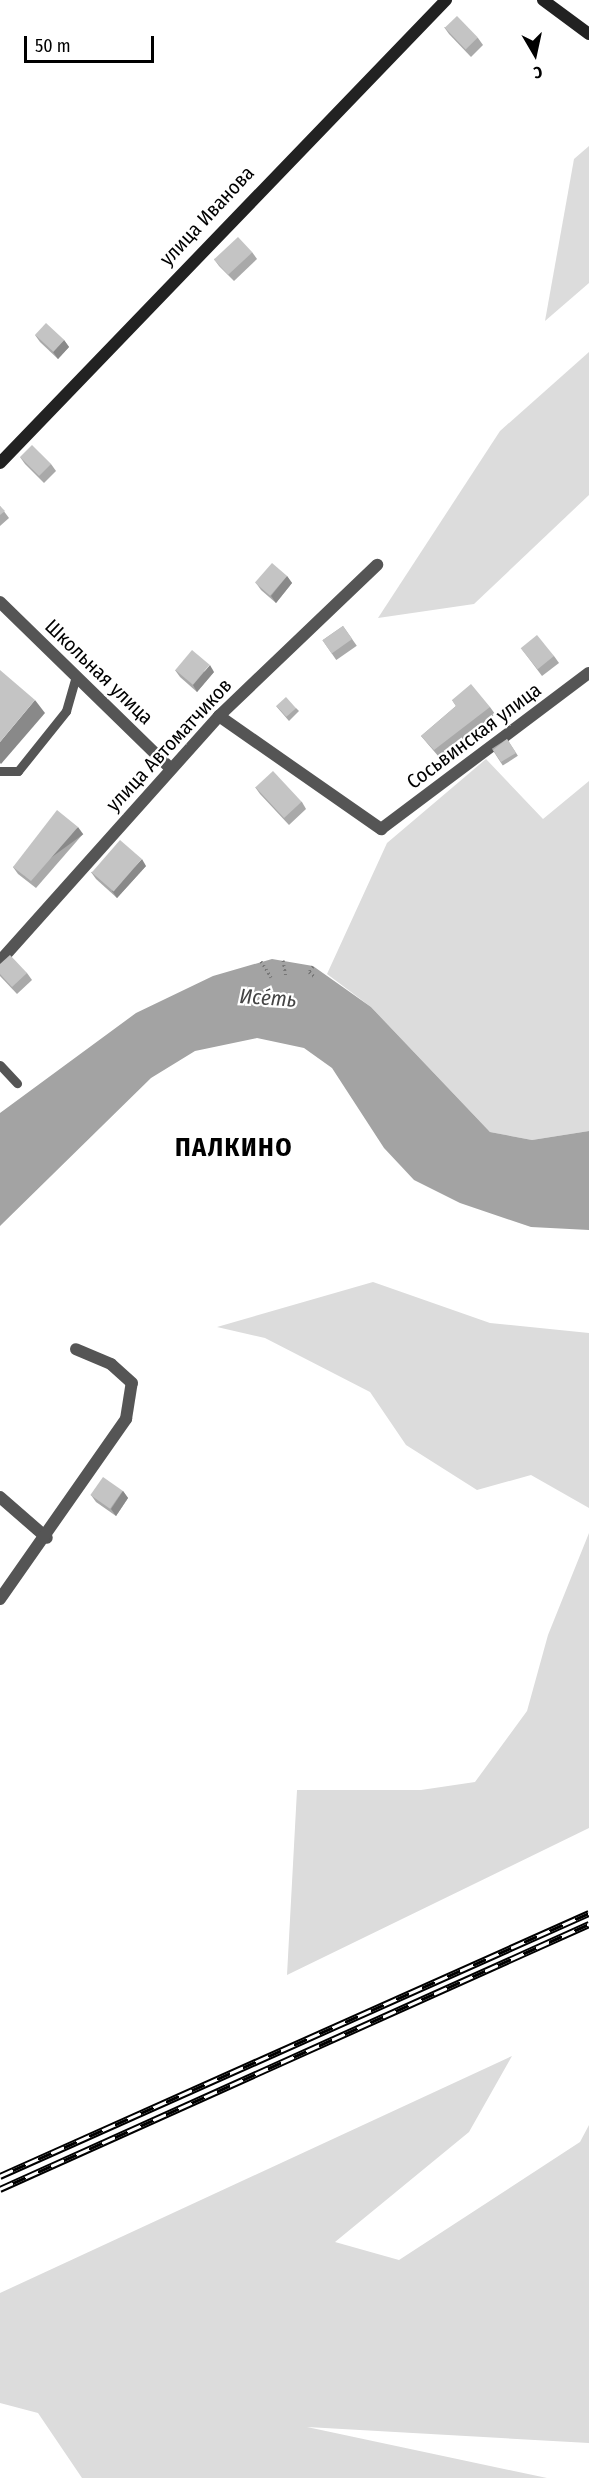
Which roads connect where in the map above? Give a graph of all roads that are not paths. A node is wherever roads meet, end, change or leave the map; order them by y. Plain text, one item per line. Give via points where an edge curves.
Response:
1 (446, 0) edge
2 (543, 0) edge
3 (589, 34) edge
4 (0, 463) edge
5 (377, 565) dead end
6 (0, 602) edge
7 (589, 673) edge
8 (76, 677) junction
9 (219, 716) junction
10 (171, 769) junction
11 (0, 771) edge
12 (0, 961) edge
13 (0, 1065) edge
14 (17, 1083) dead end
15 (76, 1349) dead end
16 (0, 1497) edge
17 (47, 1538) junction
18 (0, 1599) edge

1 - 4 street, улица Иванова
2 - 3 street
5 - 9 street, улица Автоматчиков
6 - 8 street, Школьная улица
7 - 9 street, Сосьвинская улица via 381,829
8 - 10 street, Школьная улица
8 - 11 lane via 66,711 18,771
9 - 10 street, улица Автоматчиков
10 - 12 street, улица Автоматчиков
13 - 14 lane
15 - 17 street via 111,1364 132,1383 126,1419
16 - 17 street
17 - 18 street

